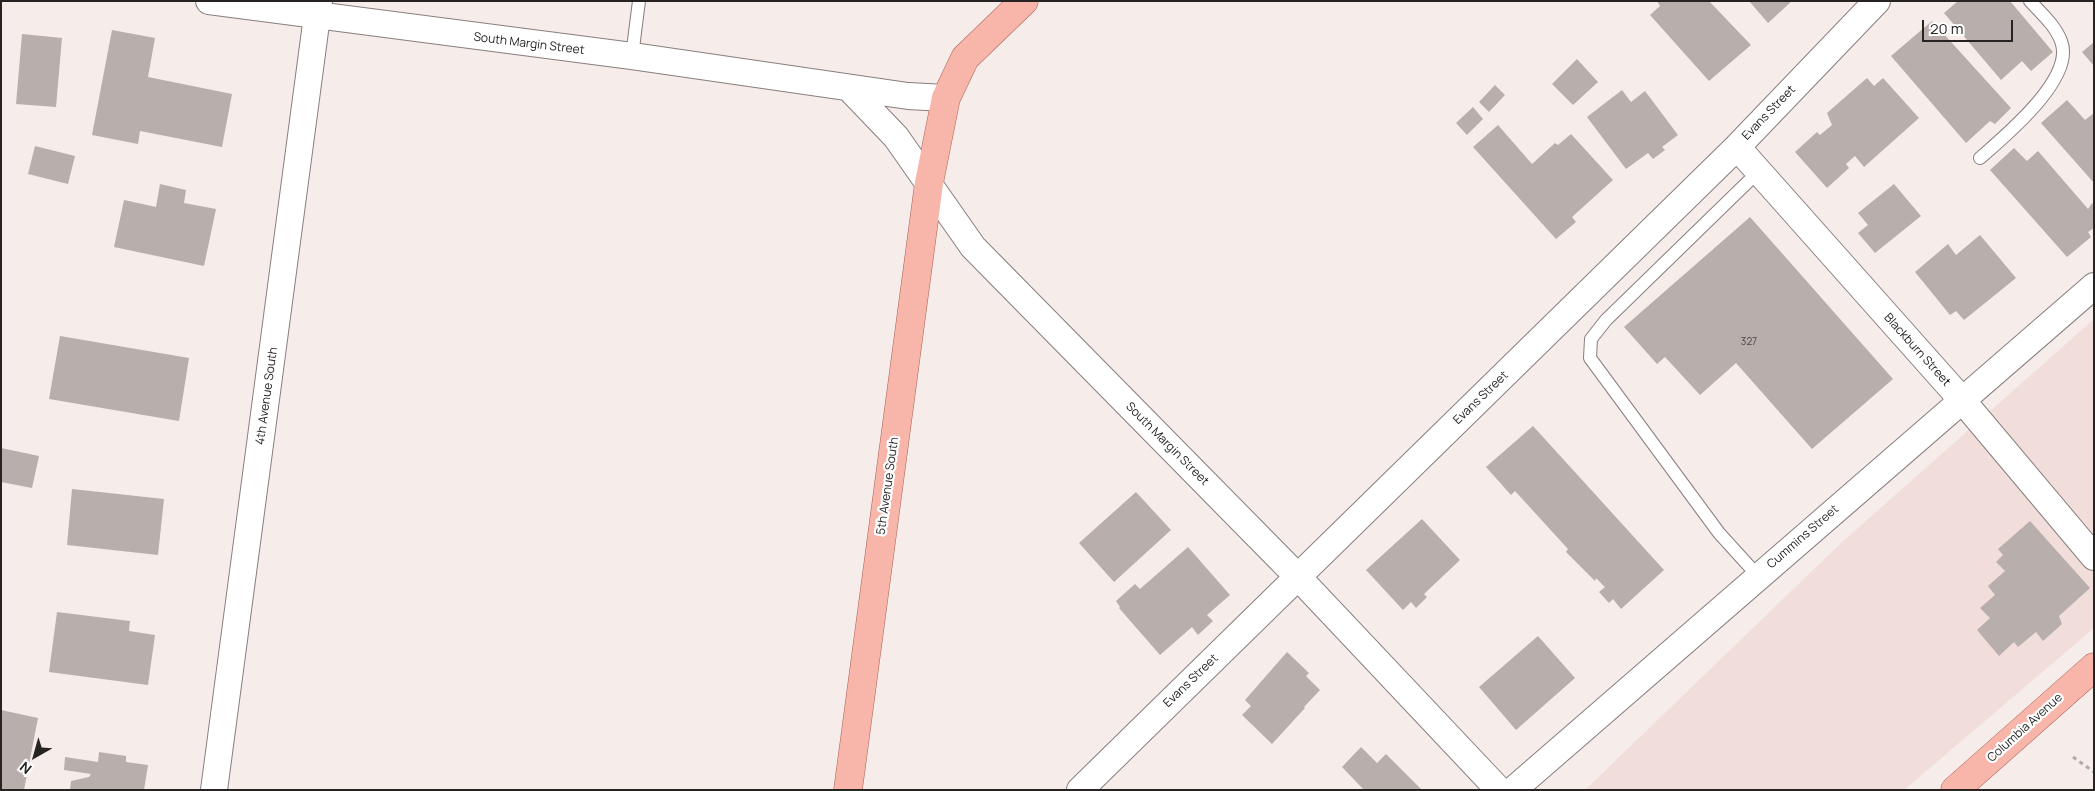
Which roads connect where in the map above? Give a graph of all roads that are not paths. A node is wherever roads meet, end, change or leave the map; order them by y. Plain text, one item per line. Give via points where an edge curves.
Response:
1 (209, 1) edge
2 (639, 1) edge
3 (1024, 1) edge
4 (1877, 1) edge
5 (2030, 1) edge
6 (318, 9) edge
7 (632, 56) junction
8 (849, 88) junction
9 (946, 98) junction
10 (1737, 147) junction
11 (1980, 158) dead end
12 (1757, 173) junction
13 (929, 183) junction
14 (2094, 286) edge
15 (1962, 400) junction
16 (2094, 557) edge
17 (1758, 576) junction
18 (1298, 577) junction
19 (2094, 667) edge
20 (214, 790) edge
21 (848, 790) edge
22 (1080, 790) edge
23 (1499, 790) edge
24 (1513, 790) edge
25 (1955, 790) edge

1 - 6 street, South Margin Street
2 - 7 lane
3 - 9 main road, 5th Avenue South via 965,58
4 - 10 street, Evans Street
5 - 11 lane via 2062,42 2061,68 2052,86 2007,135
6 - 7 street, South Margin Street
6 - 20 street, 4th Avenue South
7 - 8 street, South Margin Street
8 - 9 street, South Margin Street
8 - 13 street, South Margin Street via 896,137
9 - 13 main road, 5th Avenue South
10 - 12 street, Blackburn Street
10 - 18 street, Evans Street
12 - 15 street, Blackburn Street
12 - 17 lane via 1606,320 1591,339 1590,358 1719,533
13 - 18 street, South Margin Street via 973,247
13 - 21 main road, 5th Avenue South
14 - 15 street, Cummins Street
15 - 16 street, Blackburn Street
15 - 17 street, Cummins Street
17 - 24 street, Cummins Street
18 - 22 street, Evans Street
18 - 23 street, South Margin Street
19 - 25 main road, Columbia Avenue

